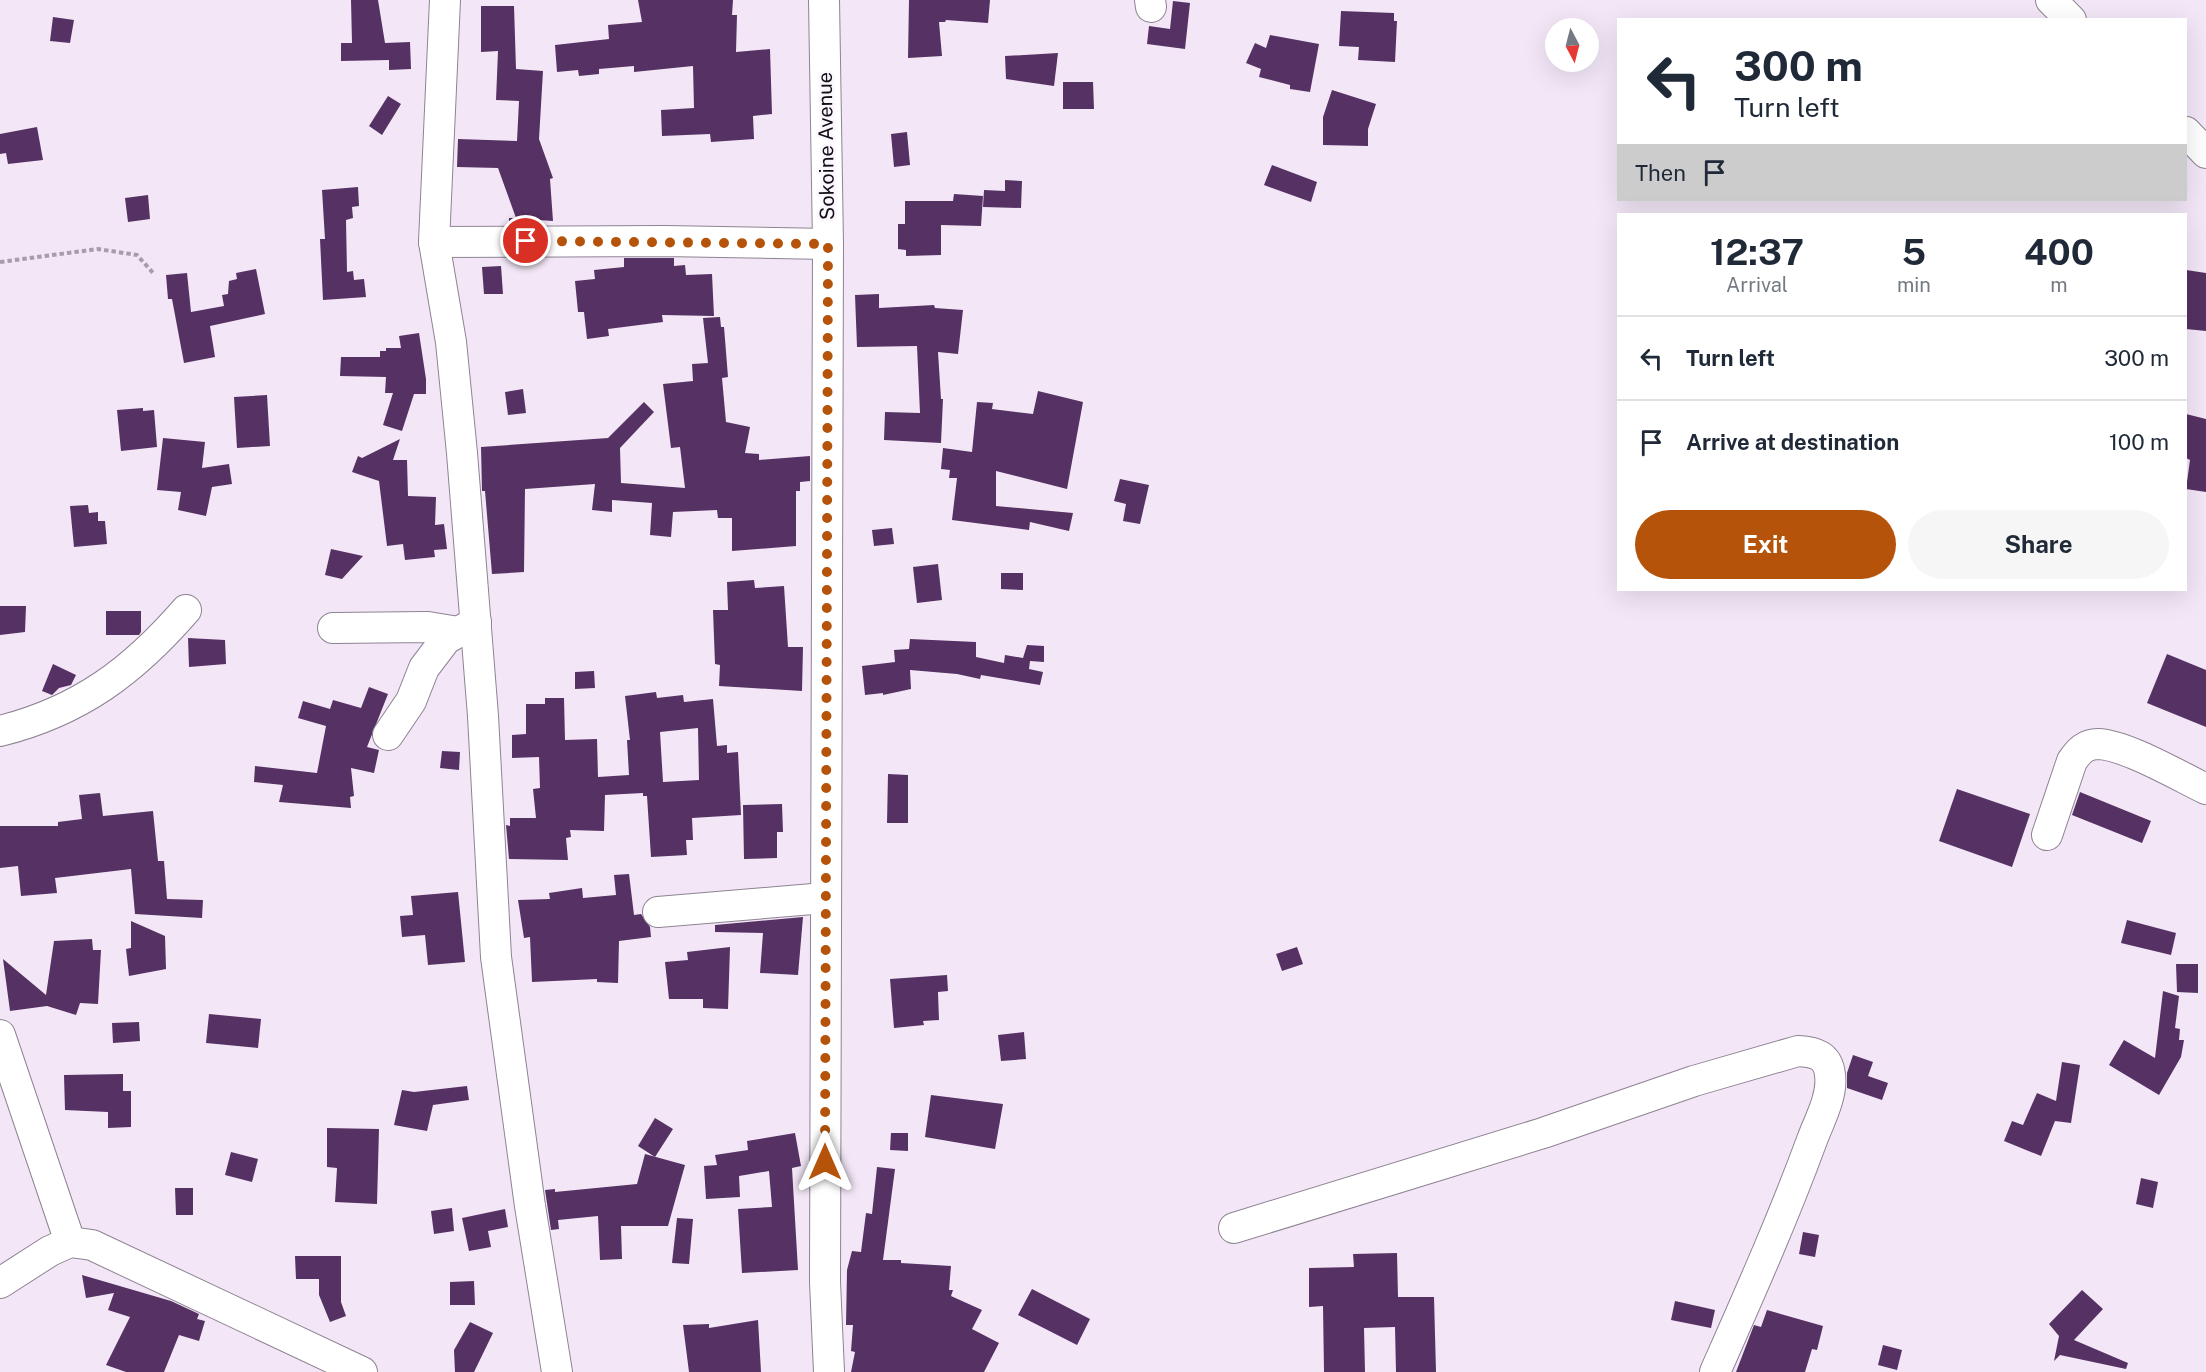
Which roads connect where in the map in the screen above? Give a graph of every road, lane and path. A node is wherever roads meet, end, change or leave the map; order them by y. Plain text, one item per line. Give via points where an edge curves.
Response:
1 (445, 0) edge
2 (824, 0) edge
3 (2051, 0) edge
4 (2069, 18) edge
5 (434, 242) junction
6 (828, 244) junction
7 (0, 262) edge
8 (154, 274) dead end
9 (186, 610) dead end
10 (467, 627) junction
11 (333, 628) dead end
12 (0, 731) edge
13 (388, 735) dead end
14 (2206, 789) edge
15 (2047, 835) dead end
16 (825, 898) junction
17 (658, 912) dead end
18 (0, 1035) edge
19 (1234, 1228) dead end
20 (70, 1242) junction
21 (0, 1283) edge
22 (362, 1372) edge
23 (557, 1372) edge
24 (829, 1372) edge
25 (1715, 1372) edge

1 - 5 street
2 - 6 street, Sokoine Avenue
3 - 4 street
5 - 6 street
5 - 10 street via 451,342
6 - 16 street, Sokoine Avenue
7 - 8 path via 98,249 137,255
9 - 12 street via 131,666 94,694 37,722
10 - 11 street
10 - 13 street via 446,639 424,668 411,701
10 - 23 street via 496,957
14 - 15 street via 2127,752 2098,744 2086,746 2072,761
16 - 17 street
16 - 24 street, Sokoine Avenue via 825,1282
18 - 20 street
19 - 25 street via 1543,1133 1694,1081 1798,1051 1815,1052 1826,1060 1830,1075 1828,1096 1792,1193
20 - 21 street
20 - 22 street via 92,1245 116,1255

